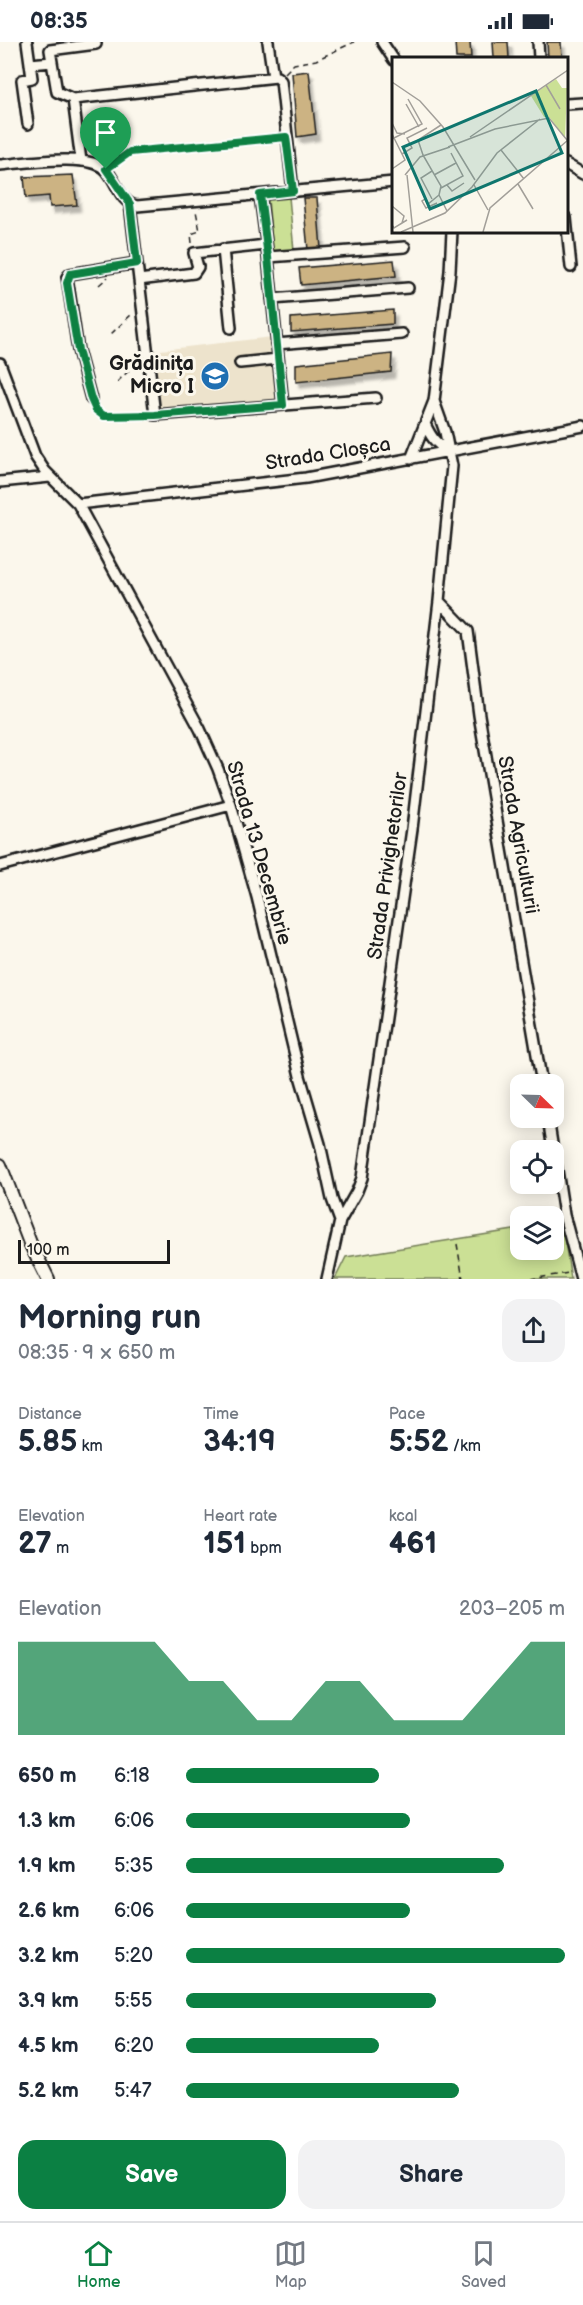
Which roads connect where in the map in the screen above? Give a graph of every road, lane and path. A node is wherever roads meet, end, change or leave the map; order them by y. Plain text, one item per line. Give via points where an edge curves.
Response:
1 (27, 42) edge
2 (95, 42) edge
3 (268, 42) edge
4 (354, 42) edge
5 (382, 42) edge
6 (538, 42) edge
7 (392, 57) edge
8 (539, 57) edge
9 (52, 62) junction
10 (30, 64) junction
11 (276, 77) junction
12 (73, 99) junction
13 (583, 103) edge
14 (568, 104) edge
15 (28, 124) dead end
16 (286, 137) junction
17 (81, 160) junction
18 (0, 165) edge
19 (568, 165) edge
20 (106, 169) junction
21 (583, 174) edge
22 (392, 182) edge
23 (293, 191) junction
24 (260, 195) junction
25 (194, 201) junction
26 (130, 204) junction
27 (568, 230) edge
28 (452, 232) edge
29 (266, 245) junction
30 (405, 247) dead end
31 (223, 249) junction
32 (194, 253) junction
33 (268, 257) junction
34 (137, 263) junction
35 (571, 267) dead end
36 (139, 280) junction
37 (408, 288) dead end
38 (272, 299) junction
39 (142, 304) junction
40 (231, 328) dead end
41 (111, 334) dead end
42 (402, 334) dead end
43 (276, 344) junction
44 (148, 352) junction
45 (278, 359) junction
46 (0, 363) edge
47 (240, 363) dead end
48 (117, 382) dead end
49 (376, 398) dead end
50 (91, 399) joint
51 (434, 401) junction
52 (283, 405) junction
53 (155, 415) junction
54 (425, 424) junction
55 (583, 426) edge
56 (448, 451) junction
57 (411, 459) junction
58 (50, 477) junction
59 (0, 482) edge
60 (78, 504) junction
61 (439, 602) junction
62 (231, 805) junction
63 (0, 866) edge
64 (540, 1074) edge
65 (0, 1165) edge
66 (561, 1194) edge
67 (340, 1221) junction
68 (457, 1244) dead end
69 (570, 1272) dead end
70 (48, 1279) edge
71 (327, 1279) edge
72 (463, 1279) edge
73 (530, 1279) edge
74 (581, 1279) edge

1 - 10 street
2 - 9 street via 50,50
3 - 11 street
4 - 11 path via 316,60 294,64
5 - 7 street
6 - 8 street
9 - 10 street
9 - 12 street via 57,92
10 - 15 street via 32,78 22,80
11 - 12 street
11 - 16 street
12 - 17 street
13 - 14 street
16 - 20 path via 130,152
16 - 23 street
17 - 18 street
17 - 20 street
19 - 21 street
20 - 26 street
22 - 23 street
23 - 24 street
24 - 25 street
24 - 29 street
25 - 26 street
25 - 32 path via 200,231 191,234
26 - 34 street
27 - 35 street
28 - 51 street
29 - 31 street
29 - 33 street
30 - 33 street
31 - 32 street
31 - 40 street
32 - 36 street via 198,267 194,273
33 - 38 street
34 - 36 street
34 - 50 street via 67,277 78,350
36 - 39 street
37 - 38 street
38 - 43 street
39 - 41 path
39 - 44 street
42 - 43 street
43 - 45 street
44 - 48 path
44 - 53 street
45 - 47 street
45 - 52 street
46 - 58 street, Strada 13 Decembrie via 35,456
49 - 52 street
50 - 53 path via 104,416
51 - 54 street
51 - 56 street, Strada Privighetorilor
52 - 53 street
54 - 56 street via 436,444
54 - 57 street
55 - 56 street, Strada Cloșca
56 - 57 street, Strada Cloșca
56 - 61 street, Strada Privighetorilor via 452,466
57 - 60 street, Strada Cloșca via 306,478
58 - 59 street
58 - 60 street, Strada 13 Decembrie
60 - 62 street, Strada 13 Decembrie via 200,729
61 - 64 street, Strada Agriculturii via 468,631
61 - 67 street, Strada Privighetorilor via 372,1116 362,1178
62 - 63 street
62 - 67 street, Strada 13 Decembrie
65 - 70 main road
66 - 74 street
67 - 71 street, Strada Privighetorilor
68 - 72 path
69 - 73 path

